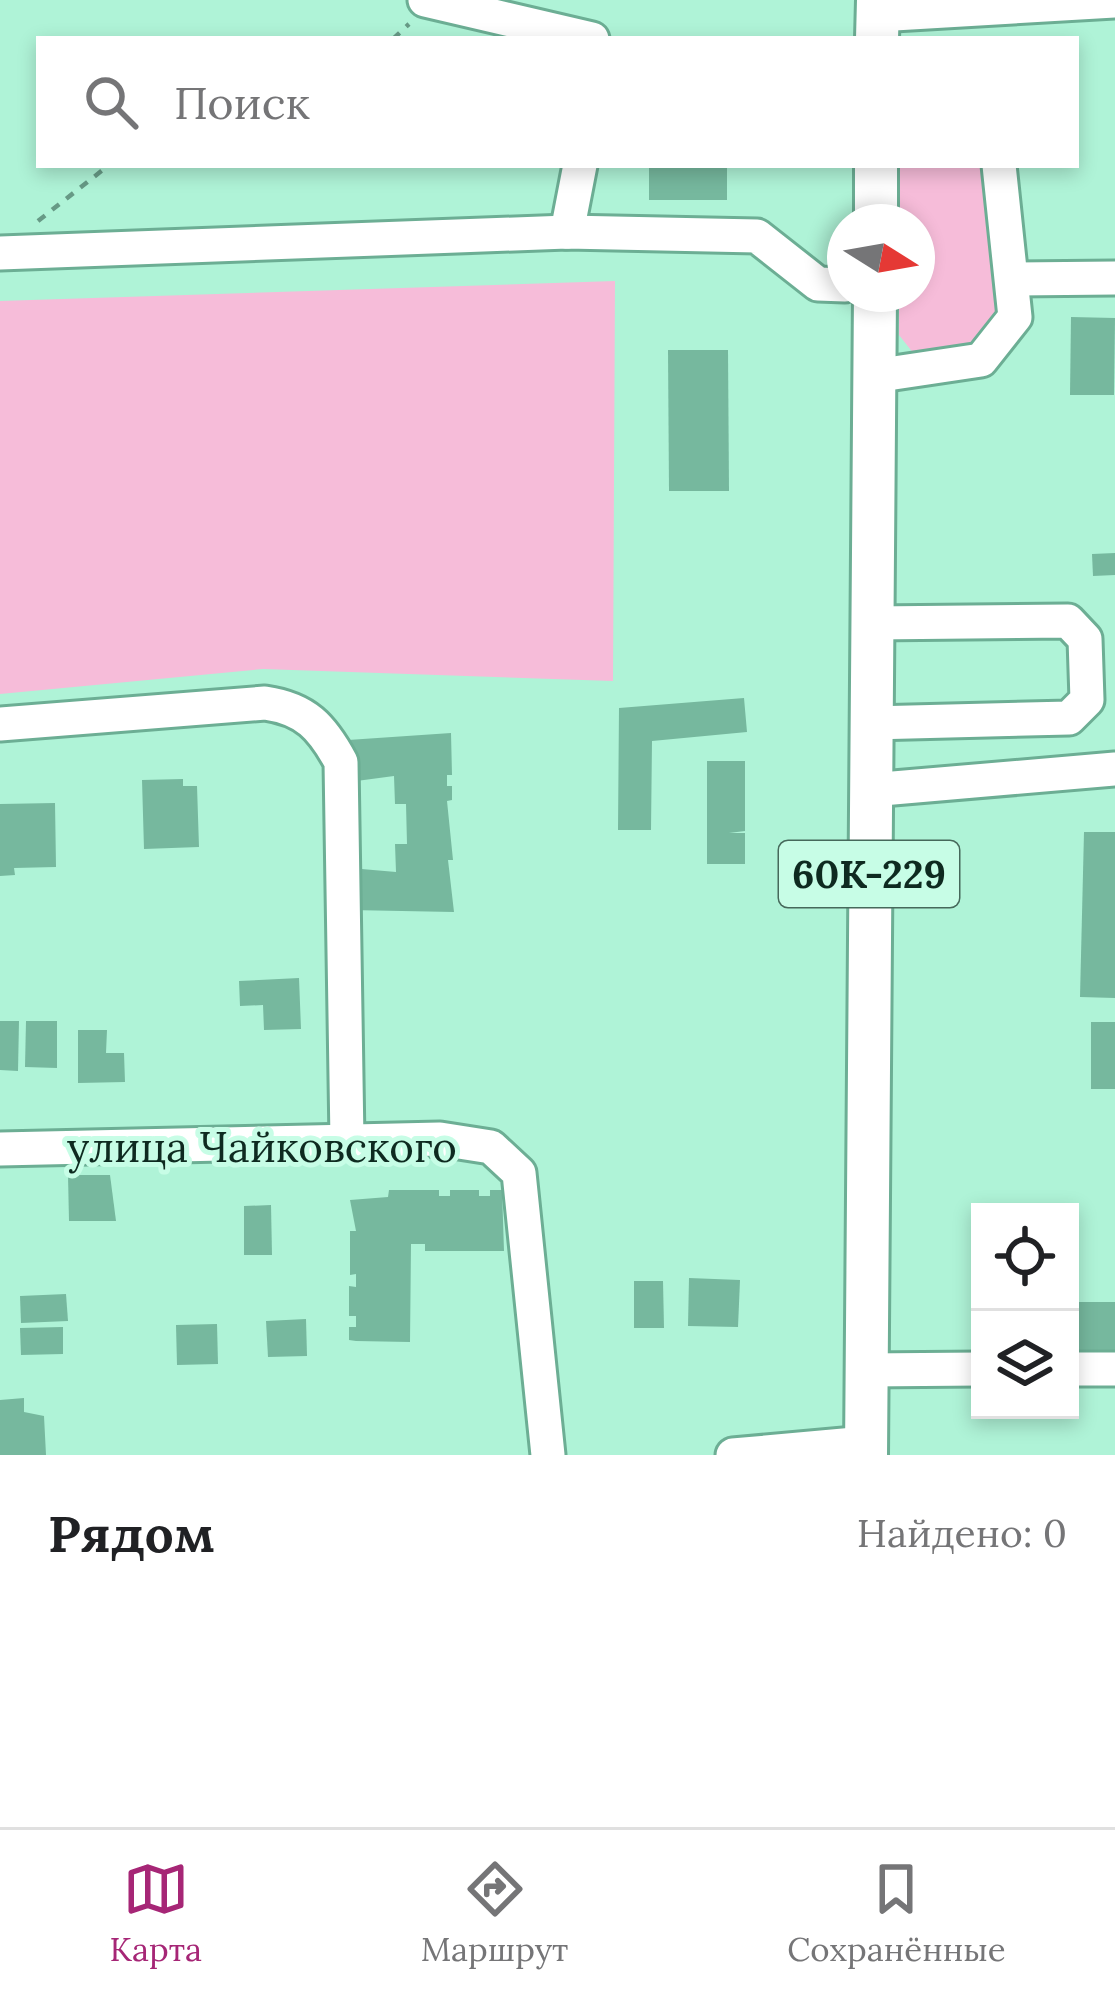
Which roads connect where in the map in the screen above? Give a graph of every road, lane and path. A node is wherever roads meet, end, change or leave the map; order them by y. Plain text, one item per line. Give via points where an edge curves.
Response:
1 (425, 0) edge
2 (1115, 1) edge
3 (1025, 2) edge
4 (556, 14) edge
5 (877, 18) edge
6 (980, 23) edge
7 (588, 36) edge
8 (105, 168) edge
9 (579, 168) edge
10 (876, 168) edge
11 (999, 168) edge
12 (876, 204) edge
13 (36, 223) dead end
14 (567, 232) junction
15 (0, 253) edge
16 (1115, 278) edge
17 (1014, 279) junction
18 (827, 284) edge
19 (875, 312) edge
20 (874, 376) junction
21 (872, 623) junction
22 (871, 723) junction
23 (0, 724) edge
24 (1115, 770) edge
25 (870, 790) junction
26 (346, 1141) junction
27 (0, 1150) edge
28 (1079, 1369) edge
29 (1115, 1369) edge
30 (866, 1370) junction
31 (971, 1370) edge
32 (866, 1449) edge
33 (548, 1455) edge
34 (733, 1455) edge

1 - 4 street
2 - 3 street
3 - 6 street
4 - 7 street
5 - 6 street
8 - 13 path
9 - 14 street
10 - 12 main road
11 - 17 street
14 - 15 street
14 - 18 street via 757,236
16 - 17 street
17 - 20 street via 1015,316 981,360
19 - 20 main road, 60К-229
20 - 21 main road, 60К-229
21 - 22 main road, 60К-229
21 - 22 street via 1068,621 1085,638 1087,700 1069,718
22 - 25 main road, 60К-229
23 - 26 street via 265,703 320,723 340,762
24 - 25 street
25 - 30 main road, 60К-229
26 - 27 street, улица Чайковского
26 - 33 street, улица Чайковского via 490,1147 519,1173
28 - 29 street
30 - 31 street
30 - 32 main road, 60К-229
32 - 34 street

